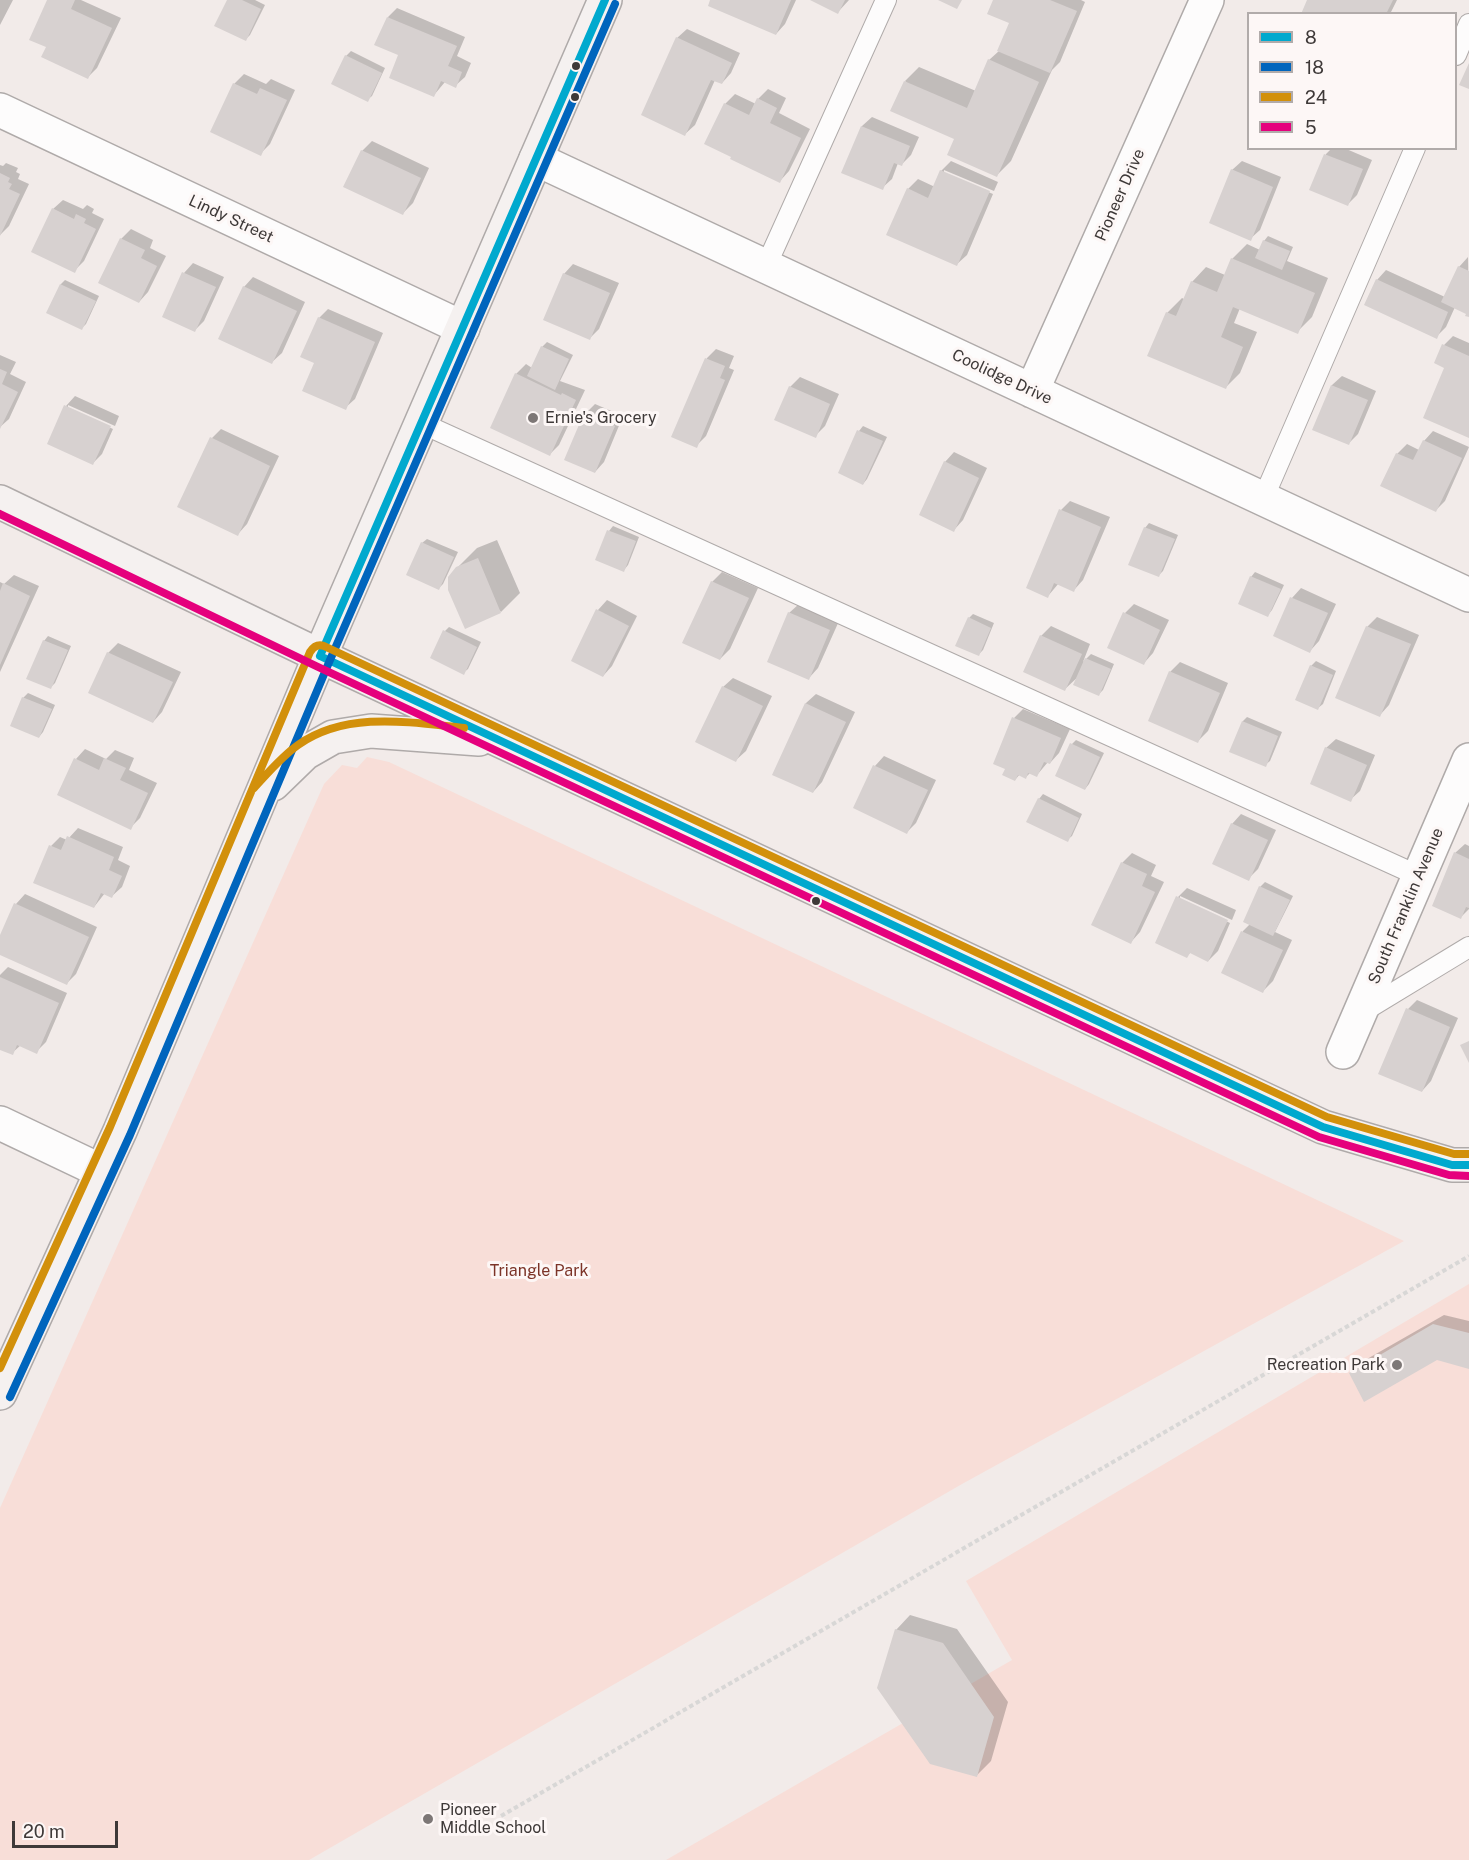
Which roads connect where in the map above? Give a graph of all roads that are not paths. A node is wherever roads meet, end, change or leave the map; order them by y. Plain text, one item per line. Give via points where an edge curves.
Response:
1 (604, 0) edge
2 (886, 0) edge
3 (1207, 0) edge
4 (1469, 24) edge
5 (1457, 51) edge
6 (0, 110) edge
7 (1414, 150) edge
8 (536, 159) junction
9 (766, 266) junction
10 (463, 328) junction
11 (1032, 391) junction
12 (421, 423) junction
13 (1263, 499) junction
14 (0, 502) edge
15 (1469, 595) edge
16 (320, 656) junction
17 (502, 741) junction
18 (1469, 760) edge
19 (262, 795) junction
20 (1419, 876) junction
21 (1469, 947) edge
22 (1359, 1013) junction
23 (1343, 1052) dead end
24 (0, 1123) edge
25 (1469, 1165) edge
26 (101, 1171) junction
27 (0, 1394) edge

1 - 8 main road
2 - 9 lane
3 - 11 street, Pioneer Drive
4 - 5 lane
6 - 10 street, Lindy Street
7 - 13 lane
8 - 9 street, Coolidge Drive
8 - 10 main road
9 - 11 street, Coolidge Drive
10 - 12 main road
11 - 13 street, Coolidge Drive
12 - 16 main road
12 - 20 lane
13 - 15 street, Coolidge Drive
14 - 16 main road
16 - 17 main road
16 - 19 main road
17 - 19 main road via 371,731 333,737 305,753
17 - 25 main road via 1323,1127 1452,1165
18 - 20 street, South Franklin Avenue
19 - 26 main road
20 - 22 street, South Franklin Avenue
21 - 22 lane
22 - 23 street, South Franklin Avenue
24 - 26 street
26 - 27 main road

